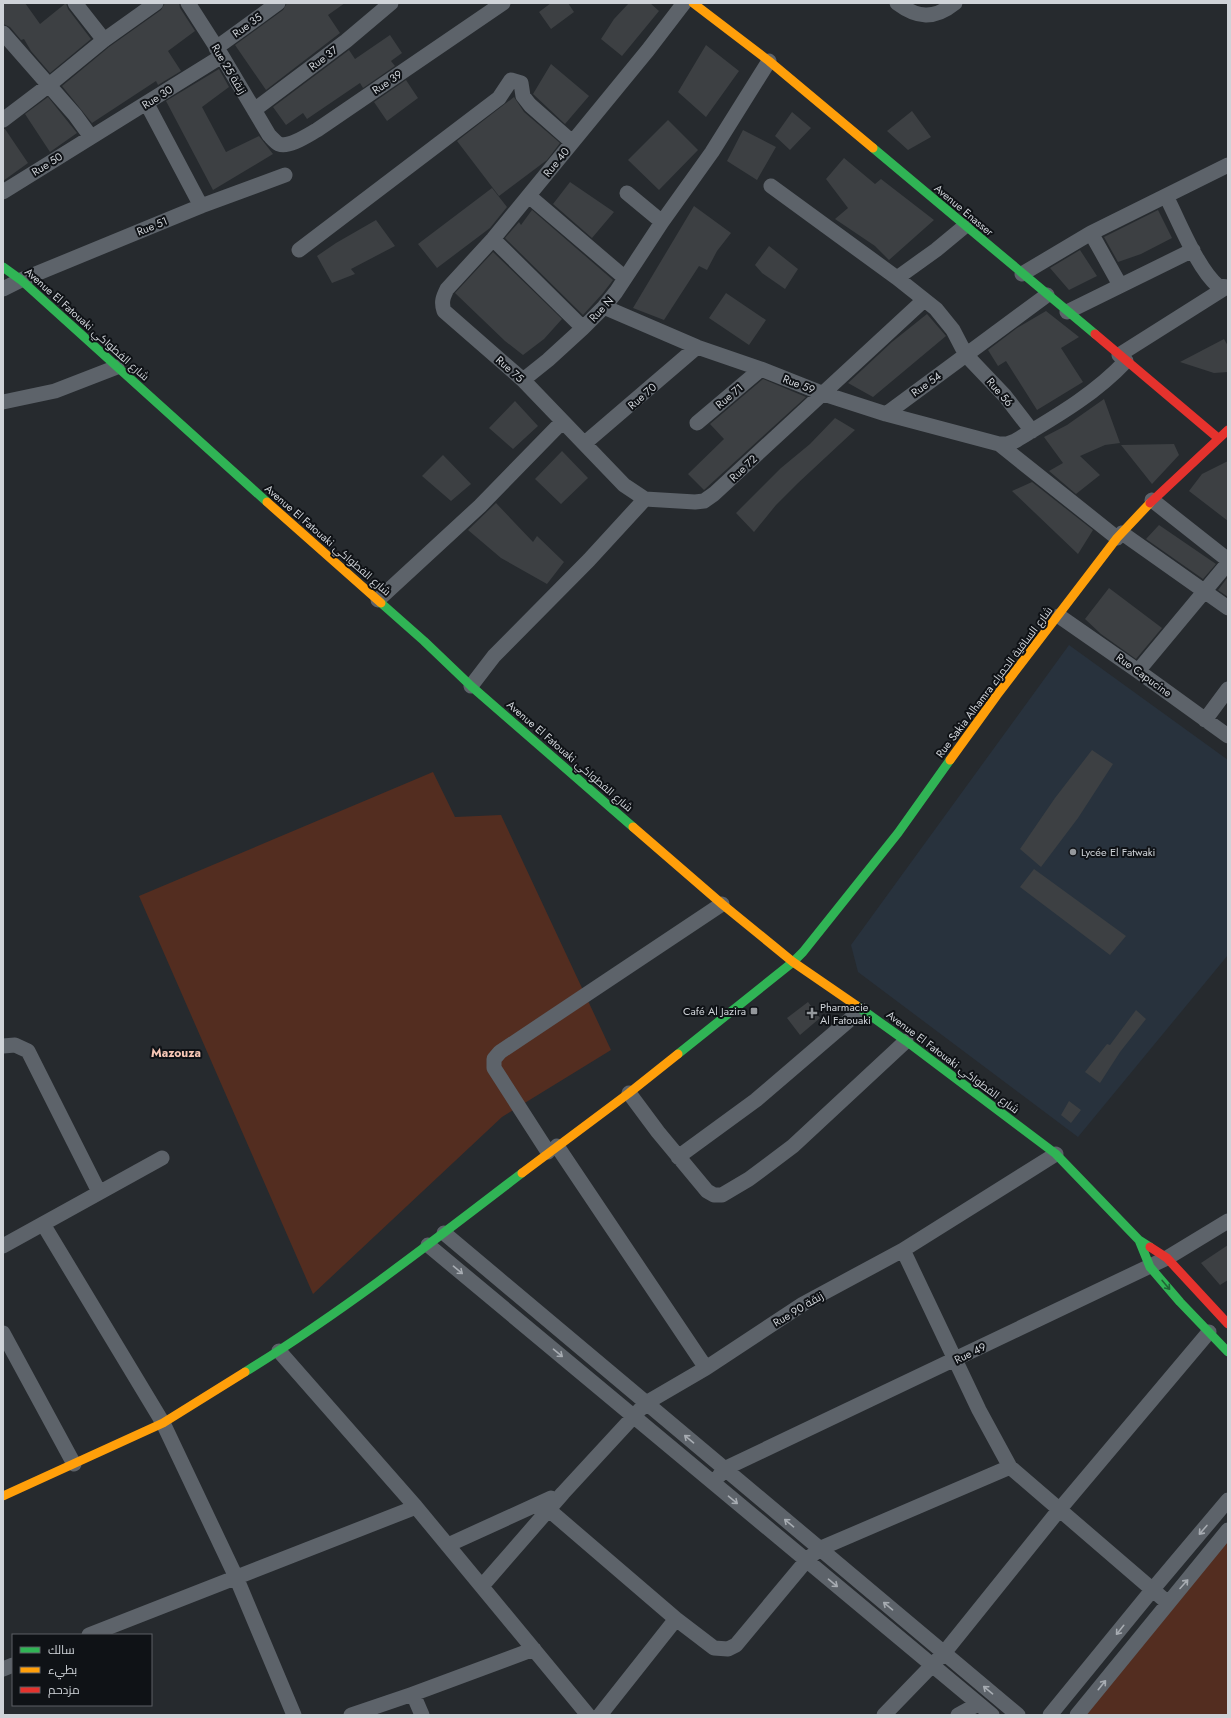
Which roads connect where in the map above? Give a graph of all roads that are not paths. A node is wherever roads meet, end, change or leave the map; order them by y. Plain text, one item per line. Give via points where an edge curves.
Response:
1 (75, 3) edge
2 (156, 3) edge
3 (188, 3) edge
4 (278, 3) edge
5 (391, 3) edge
6 (503, 3) edge
7 (684, 3) edge
8 (693, 3) edge
9 (897, 3) edge
10 (955, 3) edge
11 (3, 33) edge
12 (104, 40) junction
13 (219, 52) junction
14 (769, 61) junction
15 (49, 85) junction
16 (147, 104) junction
17 (254, 110) junction
18 (3, 120) edge
19 (269, 135) joint
20 (91, 137) junction
21 (572, 142) junction
22 (1228, 165) edge
23 (285, 175) dead end
24 (772, 186) dead end
25 (3, 192) edge
26 (627, 193) dead end
27 (529, 196) junction
28 (1166, 196) junction
29 (201, 206) junction
30 (662, 222) junction
31 (965, 226) junction
32 (1091, 233) junction
33 (493, 239) junction
34 (299, 250) dead end
35 (1193, 250) junction
36 (3, 267) edge
37 (1022, 274) junction
38 (625, 278) junction
39 (897, 278) junction
40 (21, 280) junction
41 (1120, 285) junction
42 (1227, 287) edge
43 (3, 289) edge
44 (1047, 295) junction
45 (924, 300) junction
46 (604, 307) junction
47 (1068, 312) junction
48 (454, 320) joint
49 (583, 328) junction
50 (697, 347) junction
51 (966, 355) junction
52 (1122, 358) junction
53 (117, 367) junction
54 (761, 369) junction
55 (523, 380) junction
56 (824, 394) junction
57 (3, 402) edge
58 (886, 414) junction
59 (562, 422) junction
60 (697, 423) dead end
61 (1228, 430) edge
62 (1032, 431) junction
63 (1218, 438) junction
64 (585, 443) junction
65 (999, 444) junction
66 (645, 499) junction
67 (1152, 500) junction
68 (1120, 535) junction
69 (1228, 562) edge
70 (1204, 592) junction
71 (378, 600) junction
72 (1228, 608) edge
73 (1059, 616) junction
74 (1138, 671) junction
75 (471, 686) junction
76 (1228, 689) edge
77 (1205, 720) junction
78 (1228, 736) edge
79 (722, 904) junction
80 (793, 962) junction
81 (862, 1010) junction
82 (906, 1041) junction
83 (3, 1046) edge
84 (629, 1093) junction
85 (552, 1149) junction
86 (1056, 1154) junction
87 (678, 1157) junction
88 (162, 1158) dead end
89 (99, 1192) junction
90 (1228, 1221) edge
91 (43, 1224) junction
92 (444, 1233) junction
93 (1139, 1240) junction
94 (428, 1245) junction
95 (3, 1246) edge
96 (903, 1250) junction
97 (1167, 1258) junction
98 (1150, 1266) junction
99 (1228, 1324) edge
100 (1210, 1332) junction
101 (3, 1333) edge
102 (279, 1351) junction
103 (1228, 1352) edge
104 (956, 1360) junction
105 (706, 1368) junction
106 (646, 1403) junction
107 (633, 1416) junction
108 (163, 1423) junction
109 (74, 1464) junction
110 (1010, 1467) junction
111 (724, 1468) junction
112 (713, 1483) junction
113 (3, 1496) edge
114 (1228, 1500) edge
115 (545, 1506) junction
116 (416, 1507) junction
117 (1060, 1510) junction
118 (1228, 1530) edge
119 (448, 1545) junction
120 (819, 1549) junction
121 (806, 1561) junction
122 (236, 1577) junction
123 (482, 1586) junction
124 (1153, 1589) junction
125 (1168, 1602) junction
126 (676, 1619) junction
127 (92, 1634) edge
128 (534, 1650) junction
129 (944, 1653) junction
130 (931, 1666) junction
131 (414, 1694) junction
132 (978, 1704) junction
133 (294, 1715) edge
134 (351, 1715) edge
135 (422, 1715) edge
136 (588, 1715) edge
137 (600, 1715) edge
138 (884, 1715) edge
139 (958, 1715) edge
140 (992, 1715) edge
141 (1018, 1715) edge
142 (1050, 1715) edge
143 (1077, 1715) edge

1 - 12 street
2 - 12 street
3 - 13 street, Rue 25 زنقة
4 - 13 street, Rue 35
5 - 17 street, Rue 37 via 346,41
6 - 19 street, Rue 39 via 317,130 286,144 277,143
7 - 21 street, Rue 40
8 - 14 street, Avenue Enasser
9 - 10 street via 922,16 932,15
11 - 15 street
12 - 15 street
13 - 16 street, Rue 30
13 - 17 street, Rue 25 زنقة
14 - 30 street, Rue N via 712,152
14 - 31 street, Avenue Enasser
15 - 18 street
15 - 20 street
16 - 20 street, Rue 30
16 - 29 street
17 - 19 street, Rue 25 زنقة
20 - 25 street, Rue 50
21 - 27 street, Rue 40
21 - 34 street via 530,105 523,96 521,83 511,80 499,98
22 - 28 street
23 - 29 street, Rue 51
24 - 39 street, Rue 56
26 - 30 street
27 - 33 street, Rue 40
27 - 38 street
28 - 32 street
28 - 35 street
29 - 40 street, Rue 51
30 - 38 street, Rue N
31 - 37 street, Avenue Enasser
31 - 39 street
32 - 37 street
32 - 41 street
33 - 48 street, Rue 40 via 447,288 442,303 444,311
33 - 49 street
35 - 41 street
35 - 42 street via 1211,280 1218,286
36 - 40 street, Avenue El Fatouaki شارع الفطواكي
37 - 44 street, Avenue Enasser
38 - 46 street, Rue N
39 - 45 street, Rue 56
40 - 43 street, Rue 51
40 - 53 street, Avenue El Fatouaki شارع الفطواكي
41 - 47 street
42 - 52 street
44 - 47 street, Avenue Enasser
44 - 51 street, Rue 54
45 - 51 street, Rue 56 via 943,316
45 - 56 street, Rue 72
46 - 49 street, Rue N
46 - 50 street, Rue 59
47 - 52 street, Avenue Enasser
48 - 55 street, Rue 75
49 - 55 street, Rue N
50 - 54 street, Rue 59
50 - 64 street, Rue 70
51 - 58 street, Rue 54
51 - 62 street, Rue 56 via 1005,396
52 - 62 street via 1109,379 1073,406
52 - 63 street, Avenue Enasser
53 - 57 street via 55,391
53 - 71 street, Avenue El Fatouaki شارع الفطواكي
54 - 56 street, Rue 59
54 - 60 street, Rue 71
55 - 59 street, Rue 75
56 - 58 street, Rue 59
56 - 66 street, Rue 72 via 714,494 704,500
58 - 65 street, Rue 59
59 - 64 street, Rue 75
59 - 71 street via 480,506
61 - 63 street, Rue Sakia Alhamra شارع الساقية الحمراء
62 - 65 street via 1015,441
63 - 67 street, Rue Sakia Alhamra شارع الساقية الحمراء
64 - 66 street, Rue 75 via 624,485
65 - 68 street
66 - 75 street via 494,656
67 - 68 street, Rue Sakia Alhamra شارع الساقية الحمراء
67 - 69 street
68 - 70 street
68 - 73 street, Rue Sakia Alhamra شارع الساقية الحمراء
69 - 70 street
70 - 72 street
70 - 74 street
71 - 75 street, Avenue El Fatouaki شارع الفطواكي
73 - 74 street, Rue Capucine
73 - 80 street, Rue Sakia Alhamra شارع الساقية الحمراء via 997,695 898,833
74 - 77 street, Rue Capucine
75 - 79 street, Avenue El Fatouaki شارع الفطواكي
76 - 77 street
77 - 78 street, Rue Capucine
79 - 80 street, Avenue El Fatouaki شارع الفطواكي
79 - 85 street via 500,1052 494,1059 494,1068
80 - 81 street, Avenue El Fatouaki شارع الفطواكي
80 - 84 street, Rue Sakia Alhamra شارع الساقية الحمراء
81 - 82 street, Avenue El Fatouaki شارع الفطواكي
81 - 87 street via 756,1100
82 - 86 street, Avenue El Fatouaki شارع الفطواكي
82 - 87 street via 793,1146 727,1194 718,1196 707,1190
83 - 89 street via 15,1045 28,1051
84 - 85 street, Rue Sakia Alhamra شارع الساقية الحمراء
84 - 87 street
85 - 92 street, Rue Sakia Alhamra شارع الساقية الحمراء
85 - 105 street
86 - 93 street, Avenue El Fatouaki شارع الفطواكي
86 - 96 street, Rue 90 زنقة
88 - 89 street
89 - 91 street
90 - 97 street, Rue 49
91 - 95 street
91 - 108 street
92 - 94 street, Rue Sakia Alhamra شارع الساقية الحمراء
92 - 106 street
93 - 97 street, Avenue El Fatouaki شارع الفطواكي
93 - 98 street, Avenue El Fatouaki شارع الفطواكي
94 - 102 street, Rue Sakia Alhamra شارع الساقية الحمراء
94 -> 107 street
96 - 104 street
96 - 105 street, Rue 90 زنقة via 803,1304
97 - 98 street, Rue 49
97 - 99 street, Avenue El Fatouaki شارع الفطواكي
98 -> 100 street, Avenue El Fatouaki شارع الفطواكي via 1180,1302
98 - 104 street, Rue 49
100 - 103 street, Avenue El Fatouaki شارع الفطواكي
100 - 117 street
101 - 109 street
102 - 108 street, Rue Sakia Alhamra شارع الساقية الحمراء
102 - 116 street
104 - 110 street
104 - 111 street, Rue 49
105 - 106 street, Rue 90 زنقة
106 - 107 street, Rue 90 زنقة
111 -> 106 street
107 - 112 street
107 - 115 street, Rue 90 زنقة via 563,1493
108 - 109 street, Rue Sakia Alhamra شارع الساقية الحمراء
108 - 122 street
109 - 113 street, Rue Sakia Alhamra شارع الساقية الحمراء
110 - 117 street
110 - 120 street
111 - 112 street, Rue 49
120 -> 111 street
112 -> 121 street
114 -> 124 street
115 - 119 street
115 - 123 street
115 - 126 street
116 - 119 street
116 - 122 street
117 - 124 street
117 - 129 street
125 -> 118 street
119 - 123 street
120 - 121 street
129 -> 120 street
121 - 126 street via 736,1645 728,1649 714,1648
121 -> 130 street
122 - 127 street
122 - 133 street
123 - 128 street
124 - 125 street
124 -> 142 street
143 -> 125 street
126 - 137 street
128 - 131 street
128 - 136 street
129 - 130 street
141 -> 129 street
130 - 132 street
130 - 138 street
131 - 134 street
131 - 135 street
132 - 139 street
132 - 140 street

